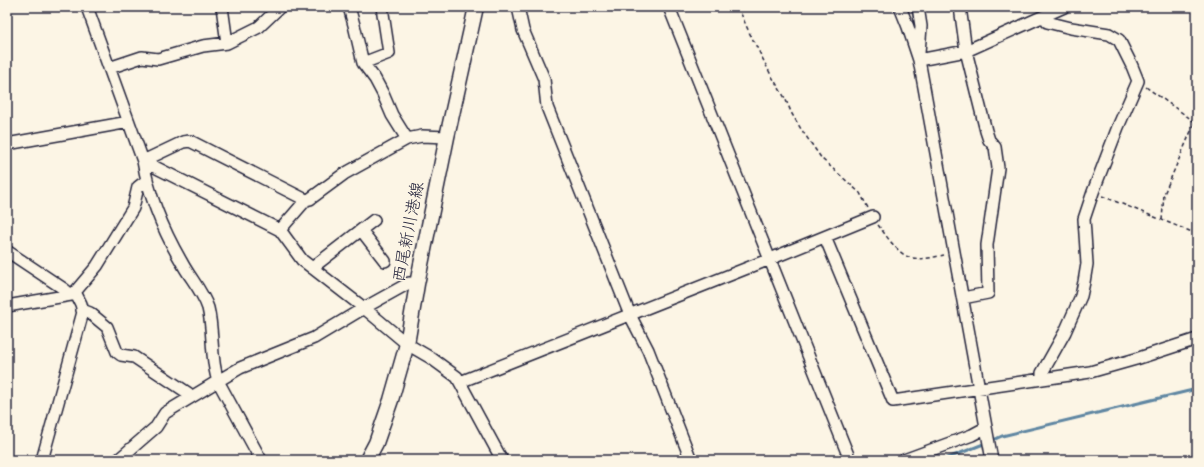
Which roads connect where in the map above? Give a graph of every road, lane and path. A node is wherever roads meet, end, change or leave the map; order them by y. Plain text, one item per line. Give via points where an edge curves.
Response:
1 (87, 7) edge
2 (222, 7) edge
3 (280, 7) edge
4 (349, 7) edge
5 (382, 7) edge
6 (476, 7) edge
7 (518, 7) edge
8 (669, 7) edge
9 (738, 7) edge
10 (900, 7) edge
11 (918, 7) edge
12 (960, 7) edge
13 (1064, 7) edge
14 (1045, 16) junction
15 (227, 43) junction
16 (966, 50) junction
17 (919, 60) junction
18 (362, 63) junction
19 (109, 68) junction
20 (1138, 81) junction
21 (129, 122) junction
22 (447, 136) junction
23 (407, 139) junction
24 (7, 144) edge
25 (144, 161) junction
26 (146, 180) junction
27 (1093, 192) junction
28 (306, 200) junction
29 (873, 217) junction
30 (374, 220) dead end
31 (1162, 220) junction
32 (280, 230) junction
33 (361, 230) junction
34 (1197, 234) edge
35 (825, 237) junction
36 (7, 251) edge
37 (954, 254) junction
38 (770, 260) junction
39 (385, 261) dead end
40 (312, 268) junction
41 (417, 284) junction
42 (73, 293) junction
43 (963, 298) junction
44 (7, 306) edge
45 (364, 308) junction
46 (82, 310) junction
47 (630, 315) junction
48 (1197, 339) edge
49 (407, 344) junction
50 (1042, 379) junction
51 (218, 381) junction
52 (460, 382) junction
53 (978, 389) junction
54 (191, 397) junction
55 (987, 432) junction
56 (42, 460) edge
57 (118, 460) edge
58 (261, 460) edge
59 (367, 460) edge
60 (502, 460) edge
61 (691, 460) edge
62 (850, 460) edge
63 (904, 460) edge
64 (992, 460) edge

1 - 19 street
2 - 15 street
3 - 15 street via 259,27
4 - 18 street
5 - 18 street via 389,53
6 - 22 main road, 西尾新川港線
7 - 47 street via 523,30 544,79 546,107
8 - 38 street
9 - 29 path via 801,129 822,159 860,193
10 - 17 street
11 - 17 street via 921,26
12 - 16 street
13 - 14 street
14 - 16 street
14 - 20 street via 1047,22 1109,34 1119,40
15 - 19 street via 203,46 158,59 142,57
16 - 17 street
16 - 43 street via 998,168 987,245 988,293
17 - 37 street
18 - 23 street via 383,94
19 - 21 street
20 - 27 street
20 - 31 path via 1195,122 1164,194
21 - 24 street
21 - 25 street
22 - 23 street
22 - 41 main road, 西尾新川港線
23 - 28 street via 344,174
25 - 26 street
25 - 28 street via 190,141
25 - 32 street
26 - 42 street via 138,187 133,208 97,266
26 - 51 street via 167,236 208,308
27 - 31 path
27 - 50 street via 1084,219 1087,264 1081,296 1042,373
28 - 32 street
29 - 35 street
29 - 37 path via 896,248 908,257
30 - 33 street
31 - 34 path
32 - 40 street via 302,260
33 - 39 street
33 - 40 street
35 - 38 street
35 - 53 street via 893,401
36 - 42 street
37 - 43 street
38 - 47 street
38 - 62 street
40 - 45 street
41 - 45 street via 409,283
41 - 49 main road, 西尾新川港線
42 - 44 street
42 - 46 street
43 - 53 street
45 - 49 street
45 - 51 street via 314,338 240,368
46 - 54 street via 90,313 107,327 117,352 134,357
46 - 56 street
47 - 52 street
47 - 61 street via 648,350
48 - 50 street via 1090,372
49 - 52 street via 431,358
49 - 59 main road, 西尾新川港線 via 376,444
50 - 53 street
51 - 54 street
51 - 58 street
52 - 60 street
53 - 55 street
54 - 57 street via 165,413 156,427
55 - 63 street
55 - 64 street

